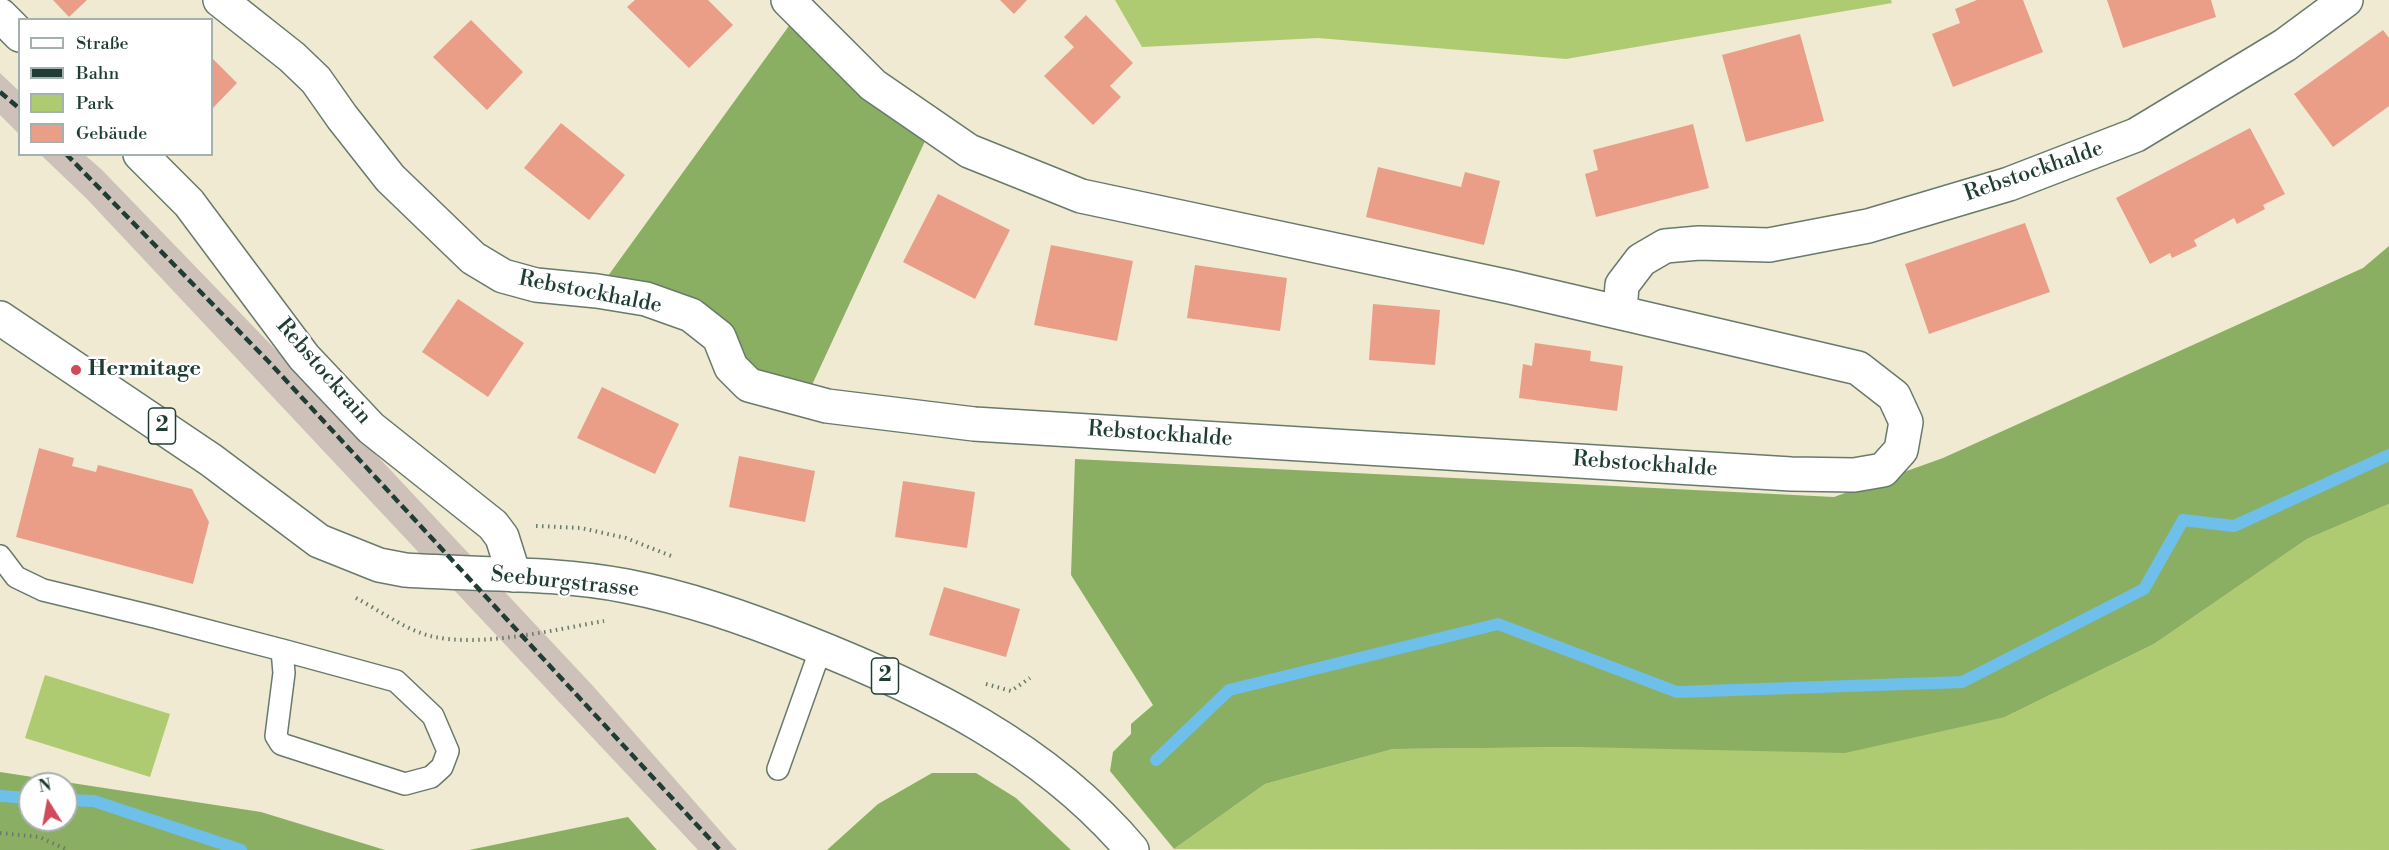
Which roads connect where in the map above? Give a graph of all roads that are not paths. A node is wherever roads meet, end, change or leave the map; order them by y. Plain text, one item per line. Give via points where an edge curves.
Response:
1 (220, 0) edge
2 (788, 0) edge
3 (2346, 0) edge
4 (0, 15) edge
5 (18, 33) edge
6 (142, 156) edge
7 (1620, 312) junction
8 (0, 318) edge
9 (0, 556) edge
10 (514, 575) junction
11 (821, 648) junction
12 (282, 650) junction
13 (778, 769) dead end
14 (1132, 850) edge

1 - 7 street, Rebstockhalde via 316,80 390,178 472,258 503,276 536,285 646,299 691,315 719,338 731,367 749,384 827,406 974,424 1791,474 1854,476 1883,471 1901,450 1906,422 1894,396 1858,368
2 - 7 street, Rebstockhalde via 873,85 969,151 1081,196
3 - 7 street, Rebstockhalde via 2285,45 2136,135 2009,184 1868,226 1769,245 1665,246 1641,260 1622,285
4 - 5 street
6 - 10 street, Rebstockrain via 189,203 304,357 371,428 493,525 502,537
8 - 10 street, Seeburgstrasse / 2 via 211,460 319,541 364,560 397,568
9 - 12 lane via 16,577 43,590
10 - 11 street, Seeburgstrasse / 2 via 624,586 694,602
11 - 13 lane
11 - 14 street, Seeburgstrasse / 2 via 914,689 996,733 1051,772 1114,828
12 - 12 lane via 284,673 276,736 281,744 405,784 432,777 442,767 448,751 433,716 396,681

